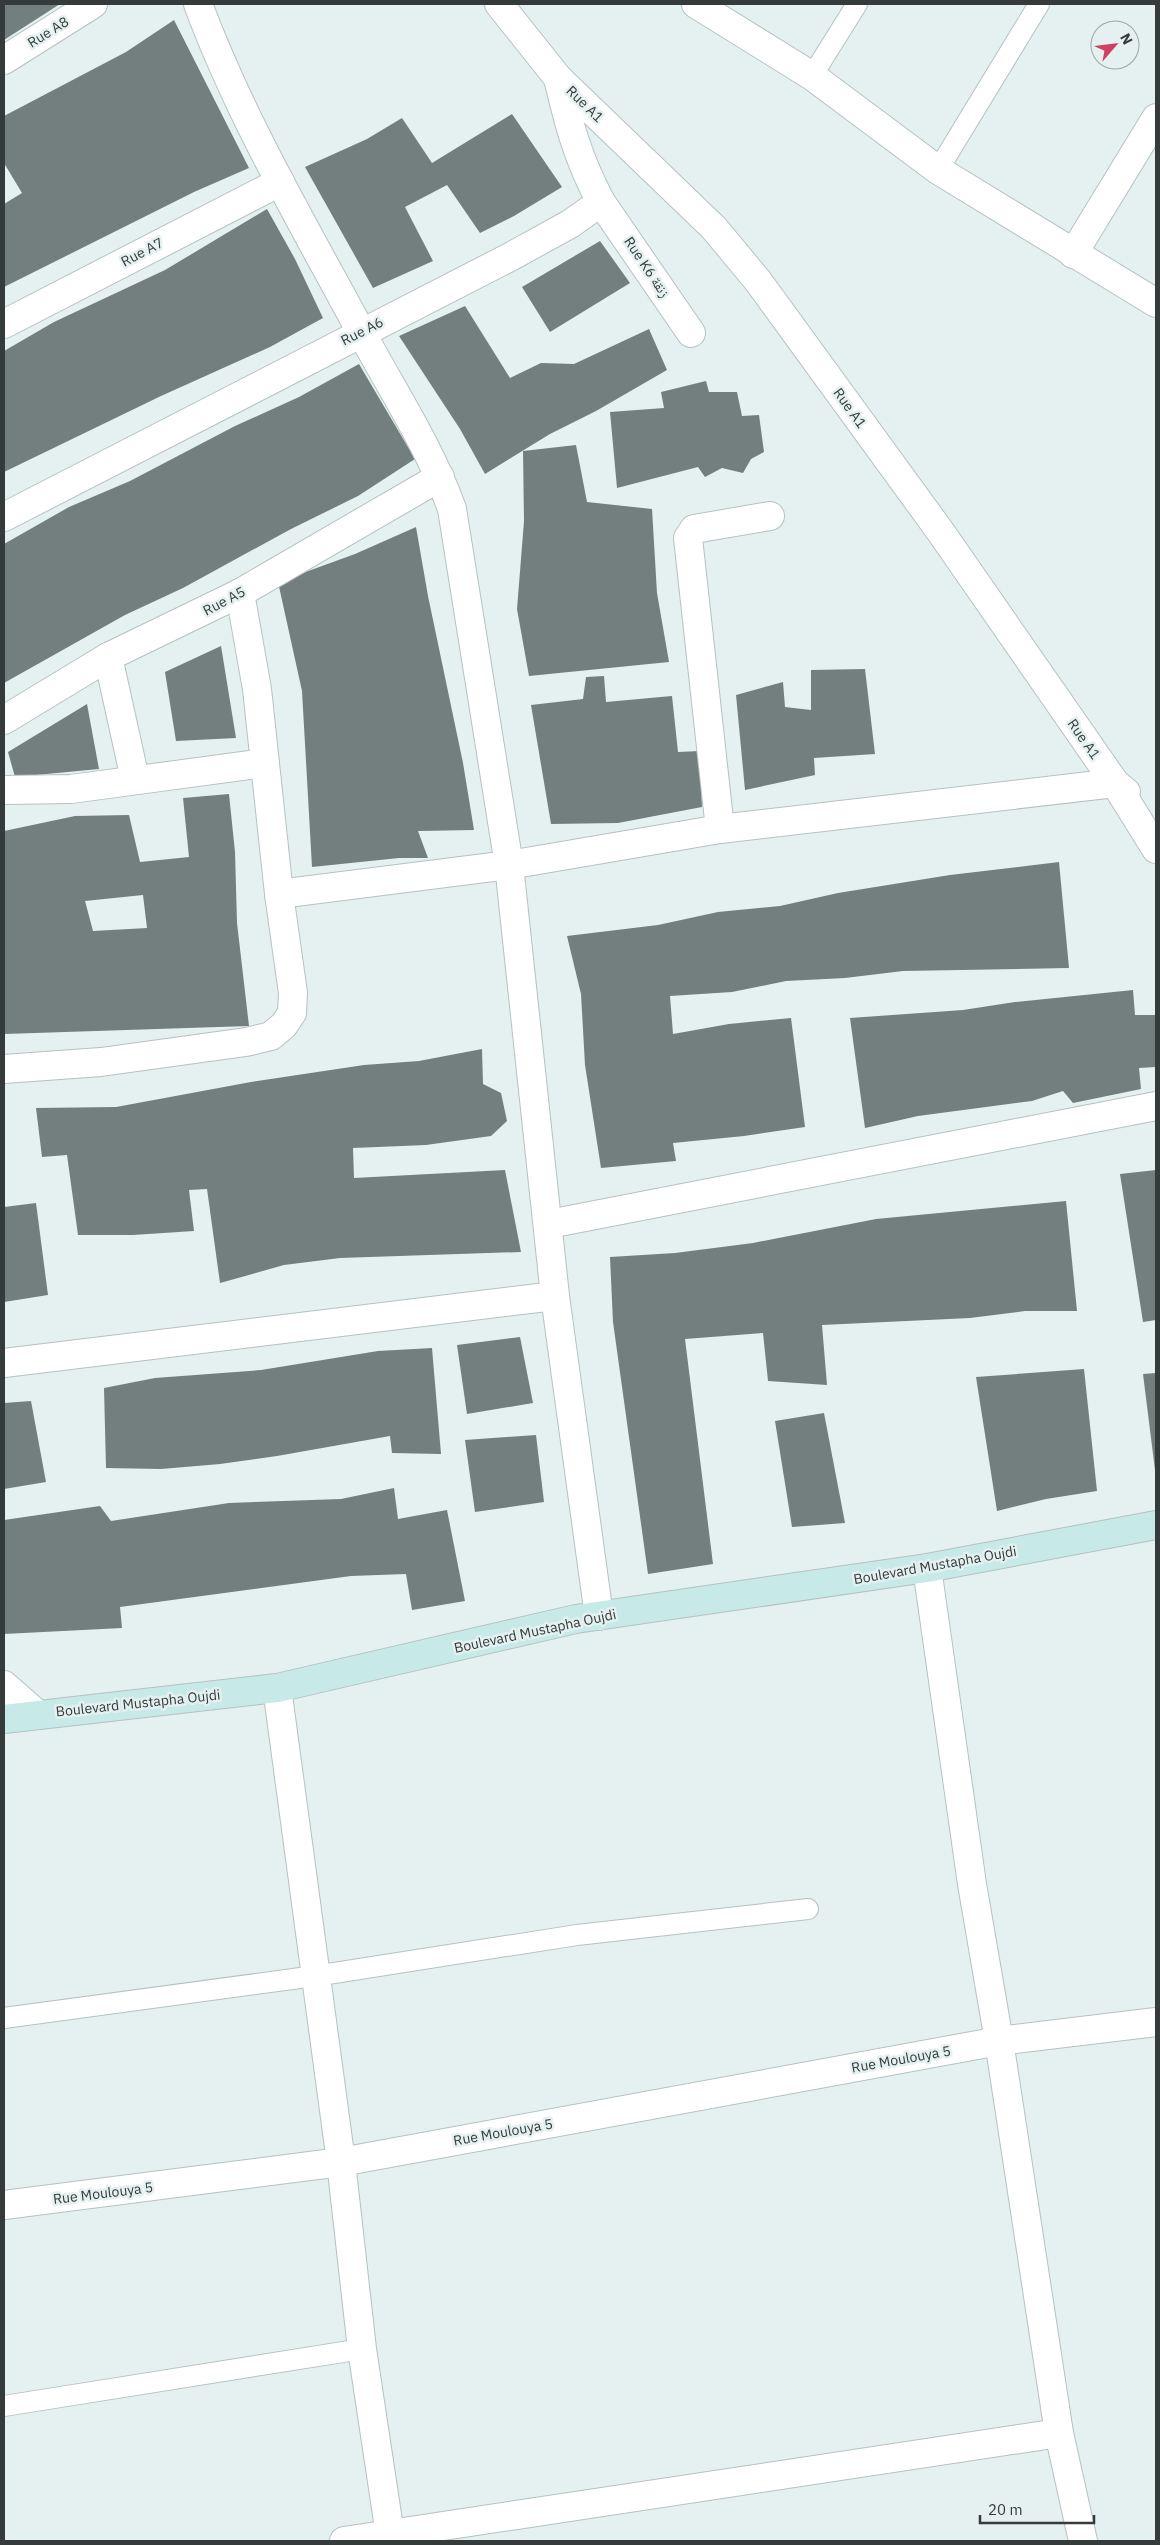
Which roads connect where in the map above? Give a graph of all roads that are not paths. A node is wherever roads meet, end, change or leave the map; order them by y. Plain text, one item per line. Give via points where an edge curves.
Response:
1 (93, 4) edge
2 (198, 4) edge
3 (499, 4) edge
4 (696, 4) edge
5 (857, 4) edge
6 (1039, 4) edge
7 (4, 60) edge
8 (812, 76) junction
9 (558, 78) junction
10 (1156, 118) edge
11 (938, 170) junction
12 (280, 182) junction
13 (601, 202) junction
14 (1073, 254) junction
15 (1156, 303) edge
16 (4, 324) edge
17 (361, 332) junction
18 (691, 333) dead end
19 (440, 476) junction
20 (770, 516) dead end
21 (4, 517) edge
22 (240, 593) junction
23 (108, 657) junction
24 (4, 720) edge
25 (265, 762) junction
26 (135, 779) junction
27 (1115, 783) junction
28 (4, 790) edge
29 (1156, 816) edge
30 (720, 829) junction
31 (1156, 849) edge
32 (509, 865) junction
33 (279, 894) junction
34 (4, 1069) edge
35 (1156, 1106) edge
36 (549, 1224) junction
37 (555, 1296) junction
38 (4, 1363) edge
39 (1156, 1525) edge
40 (927, 1568) junction
41 (599, 1616) junction
42 (4, 1685) edge
43 (276, 1688) junction
44 (37, 1714) junction
45 (4, 1719) edge
46 (808, 1909) dead end
47 (315, 1976) junction
48 (4, 2018) edge
49 (1156, 2022) edge
50 (999, 2041) junction
51 (341, 2162) junction
52 (4, 2205) edge
53 (362, 2349) junction
54 (4, 2406) edge
55 (1059, 2433) junction
56 (390, 2538) edge
57 (344, 2541) edge
58 (1083, 2541) edge

1 - 7 street, Rue A8
2 - 12 street via 218,57
3 - 9 street, Rue A1
4 - 8 street
5 - 8 lane
6 - 11 lane
8 - 11 street
9 - 13 street via 571,136 585,173
9 - 27 street, Rue A1 via 714,228 758,281 940,530
10 - 14 street
11 - 14 street
12 - 16 street, Rue A7
12 - 17 street
13 - 17 street, Rue A6 via 570,224
13 - 18 street, Rue K6 زنقة
14 - 15 street
17 - 19 street via 415,424
17 - 21 street, Rue A6
19 - 22 street, Rue A5
19 - 32 street via 452,509 461,556
20 - 30 street via 694,529 688,538
22 - 23 street, Rue A5
22 - 25 street via 258,689
23 - 24 street, Rue A5
23 - 26 street
25 - 26 street
25 - 33 street
26 - 28 street via 71,789
27 - 29 street
27 - 30 street
27 - 31 street, Rue A1
30 - 32 street
32 - 33 street
32 - 36 street
33 - 34 street via 293,993 292,1013 271,1036 101,1062
35 - 36 street
36 - 37 street
37 - 38 street
37 - 41 street
39 - 40 main road, Boulevard Mustapha Oujdi
40 - 41 main road, Boulevard Mustapha Oujdi
40 - 50 street via 972,1884
41 - 43 main road, Boulevard Mustapha Oujdi
42 - 44 street
43 - 44 main road, Boulevard Mustapha Oujdi
43 - 47 street
44 - 45 main road, Boulevard Mustapha Oujdi
46 - 47 lane via 577,1935
47 - 48 lane
47 - 51 street
49 - 50 street, Rue Moulouya 5
50 - 51 street, Rue Moulouya 5
50 - 55 street
51 - 52 street, Rue Moulouya 5
51 - 53 street
53 - 54 lane
53 - 56 street
55 - 56 street
55 - 58 street
56 - 57 street

